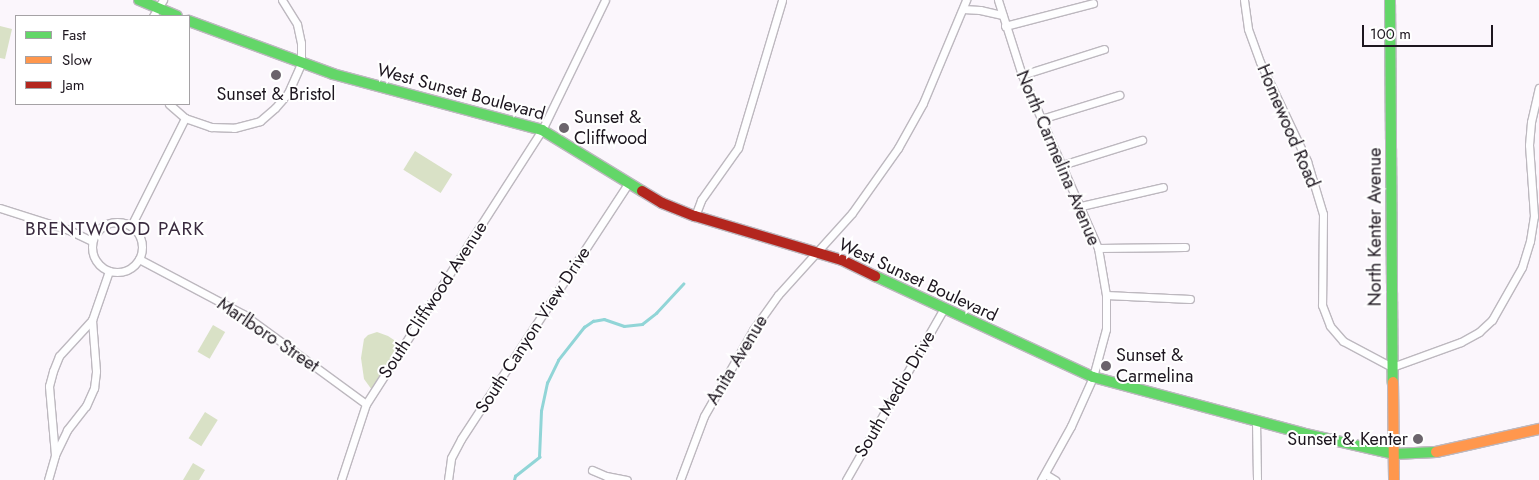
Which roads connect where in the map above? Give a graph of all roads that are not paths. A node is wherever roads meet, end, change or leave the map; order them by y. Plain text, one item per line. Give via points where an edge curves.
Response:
1 (139, 0) edge
2 (282, 0) edge
3 (605, 0) edge
4 (782, 0) edge
5 (966, 0) edge
6 (998, 0) edge
7 (1244, 0) edge
8 (1390, 0) edge
9 (1093, 3) dead end
10 (158, 8) edge
11 (962, 9) junction
12 (175, 15) edge
13 (1002, 15) junction
14 (190, 21) edge
15 (1005, 26) junction
16 (1104, 49) dead end
17 (301, 64) junction
18 (1022, 75) junction
19 (1539, 88) edge
20 (1119, 95) dead end
21 (170, 105) edge
22 (185, 118) junction
23 (1041, 119) junction
24 (542, 130) junction
25 (1142, 140) dead end
26 (1062, 165) junction
27 (628, 184) junction
28 (1163, 187) dead end
29 (1081, 206) junction
30 (0, 208) edge
31 (695, 216) junction
32 (131, 226) junction
33 (92, 241) junction
34 (1185, 247) dead end
35 (1098, 248) junction
36 (816, 253) junction
37 (139, 259) junction
38 (109, 271) junction
39 (1106, 295) junction
40 (1190, 299) dead end
41 (944, 308) junction
42 (92, 320) junction
43 (1392, 367) junction
44 (1093, 377) junction
45 (366, 404) junction
46 (1256, 421) junction
47 (1539, 429) edge
48 (1394, 454) junction
49 (55, 455) junction
50 (592, 470) dead end
51 (1043, 477) edge
52 (48, 480) edge
53 (342, 480) edge
54 (448, 480) edge
55 (627, 480) edge
56 (680, 480) edge
57 (846, 480) edge
58 (1055, 480) edge
59 (1257, 480) edge
60 (1394, 480) edge

1 - 10 main road
2 - 17 street via 297,24
3 - 24 street, South Cliffwood Avenue
4 - 31 street via 738,148 701,200
5 - 11 street, Anita Avenue
6 - 13 street, North Carmelina Avenue
7 - 43 street, Homewood Road via 1248,29 1260,62 1307,161 1323,214 1322,305 1330,326 1343,342
8 - 43 main road, North Kenter Avenue
9 - 15 street
10 - 12 main road
11 - 13 street
11 - 36 street, Anita Avenue via 923,103 898,148 852,213
13 - 15 street, North Carmelina Avenue
14 - 17 main road, West Sunset Boulevard
15 - 18 street, North Carmelina Avenue
16 - 18 street
17 - 22 street via 288,93 260,121 234,128 211,127
17 - 24 main road, West Sunset Boulevard
18 - 23 street, North Carmelina Avenue
19 - 43 street via 1529,145 1534,216 1522,267 1492,320 1479,332 1461,342
20 - 23 street
21 - 22 street
22 - 32 street
23 - 26 street, North Carmelina Avenue
24 - 27 main road, West Sunset Boulevard
24 - 45 street, South Cliffwood Avenue
25 - 26 street
26 - 29 street, North Carmelina Avenue
27 - 31 main road, West Sunset Boulevard
27 - 54 street, South Canyon View Drive via 461,439 451,458
28 - 29 street
29 - 35 street, North Carmelina Avenue
30 - 33 street via 69,230
31 - 36 main road, West Sunset Boulevard
32 - 33 street via 111,222 99,229
32 - 37 street via 137,231 142,245
33 - 38 street via 97,262
34 - 35 street
35 - 39 street, North Carmelina Avenue
36 - 41 main road, West Sunset Boulevard via 842,260
36 - 56 street, Anita Avenue via 753,330 704,416
37 - 38 street via 123,271
37 - 45 street, Marlboro Street via 244,314
38 - 42 street
39 - 40 street
39 - 44 street, North Carmelina Avenue via 1106,329
41 - 44 main road, West Sunset Boulevard
41 - 57 street, South Medio Drive
42 - 49 street via 94,388
42 - 49 street via 59,356 53,371 49,386
43 - 48 main road, North Kenter Avenue
44 - 46 main road, West Sunset Boulevard
44 - 51 street, North Carmelina Avenue
45 - 53 street, South Cliffwood Avenue
46 - 48 main road, West Sunset Boulevard
46 - 59 street
47 - 48 main road, West Sunset Boulevard via 1441,452
48 - 60 main road, North Kenter Avenue
49 - 52 street
50 - 55 street
51 - 58 street

